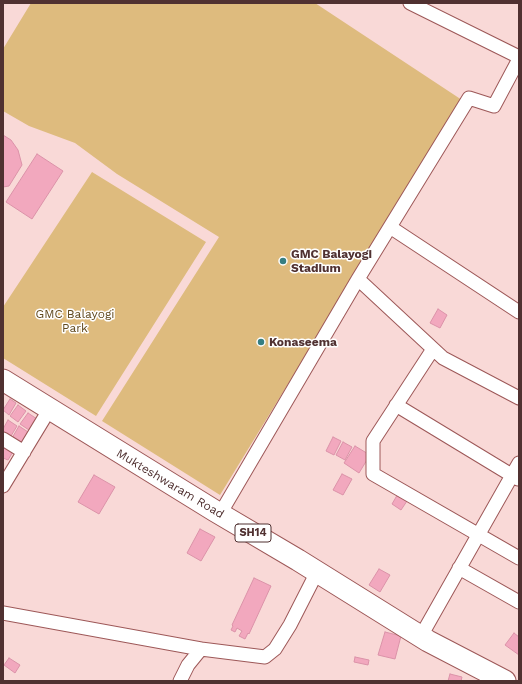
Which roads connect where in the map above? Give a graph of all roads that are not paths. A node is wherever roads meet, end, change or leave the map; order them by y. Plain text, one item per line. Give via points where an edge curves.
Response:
1 (410, 3) edge
2 (519, 58) edge
3 (390, 227) junction
4 (358, 279) junction
5 (519, 312) edge
6 (433, 349) junction
7 (3, 380) edge
8 (519, 398) edge
9 (396, 405) junction
10 (49, 410) junction
11 (3, 438) edge
12 (24, 452) junction
13 (519, 463) edge
14 (515, 478) edge
15 (4, 482) edge
16 (220, 514) junction
17 (479, 534) junction
18 (519, 558) edge
19 (459, 568) junction
20 (317, 572) junction
21 (519, 602) edge
22 (3, 612) edge
23 (421, 636) junction
24 (201, 649) junction
25 (180, 681) edge
26 (505, 681) edge

1 - 2 street
2 - 3 street via 494,106 469,98
3 - 4 street
3 - 5 street
4 - 6 street
4 - 16 street
6 - 8 street via 443,358
6 - 9 street
7 - 10 main road, Mukteshwaram Road / SH14
9 - 14 street
9 - 17 street via 373,441 373,474
10 - 12 street
10 - 16 main road, Mukteshwaram Road / SH14
11 - 12 street
12 - 15 street
13 - 14 street
14 - 17 street
16 - 20 main road, Mukteshwaram Road / SH14
17 - 18 street
17 - 19 street
19 - 21 street
19 - 23 street
20 - 23 main road, Mukteshwaram Road / SH14
20 - 24 street via 290,625 275,649 265,658
22 - 24 street
23 - 26 main road, Mukteshwaram Road / SH14
24 - 25 street via 188,665

